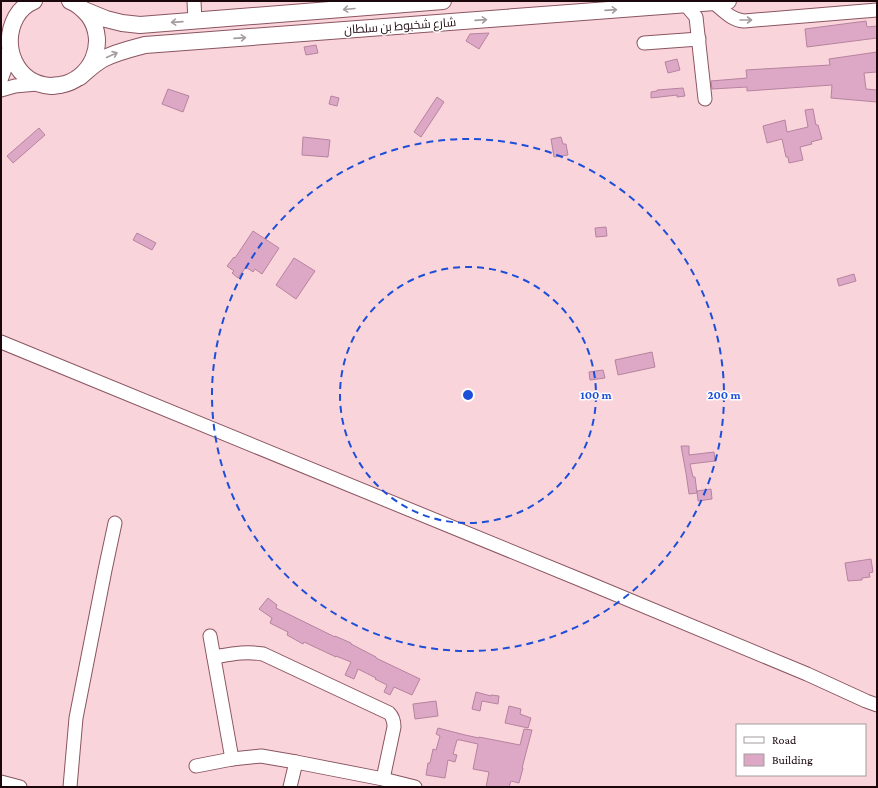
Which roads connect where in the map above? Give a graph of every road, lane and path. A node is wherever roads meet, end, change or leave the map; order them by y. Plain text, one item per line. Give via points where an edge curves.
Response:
1 (34, 1) edge
2 (194, 1) edge
3 (443, 1) edge
4 (715, 2) edge
5 (75, 4) edge
6 (685, 4) junction
7 (20, 6) edge
8 (877, 10) edge
9 (696, 17) junction
10 (195, 21) junction
11 (699, 38) junction
12 (644, 43) dead end
13 (8, 52) junction
14 (80, 77) junction
15 (1, 80) edge
16 (37, 84) junction
17 (1, 90) edge
18 (705, 99) dead end
19 (1, 342) edge
20 (115, 523) dead end
21 (210, 636) dead end
22 (214, 657) junction
23 (877, 705) edge
24 (232, 759) junction
25 (296, 762) junction
26 (196, 766) dead end
27 (383, 779) junction
28 (1, 782) edge
29 (20, 787) edge
30 (70, 787) edge
31 (290, 787) edge
32 (415, 787) edge

1 - 7 main road
2 - 10 street
3 -> 10 main road, شارع شخبوط بن سلطان
4 - 6 main road, شارع شخبوط بن سلطان
4 -> 8 street via 731,17 744,21
4 - 9 street via 702,7
10 -> 5 main road, شارع شخبوط بن سلطان via 122,24
5 - 14 main road via 93,22 97,36 96,52 90,66
6 - 9 street
14 -> 6 main road, شارع شخبوط بن سلطان via 101,60 127,49 145,45
7 - 13 main road via 7,37
9 - 11 street
11 - 12 street
11 - 18 street
13 - 15 street
13 - 16 main road via 14,65 24,76
14 - 16 main road via 67,84
16 - 17 street
19 - 23 street via 601,588
20 - 30 street via 76,718
21 - 22 street
22 - 24 street
22 - 27 street via 251,652 263,654 389,713 394,727
24 - 25 street via 261,756
24 - 26 street
25 - 27 street
25 - 31 street
27 - 32 street
28 - 29 street

